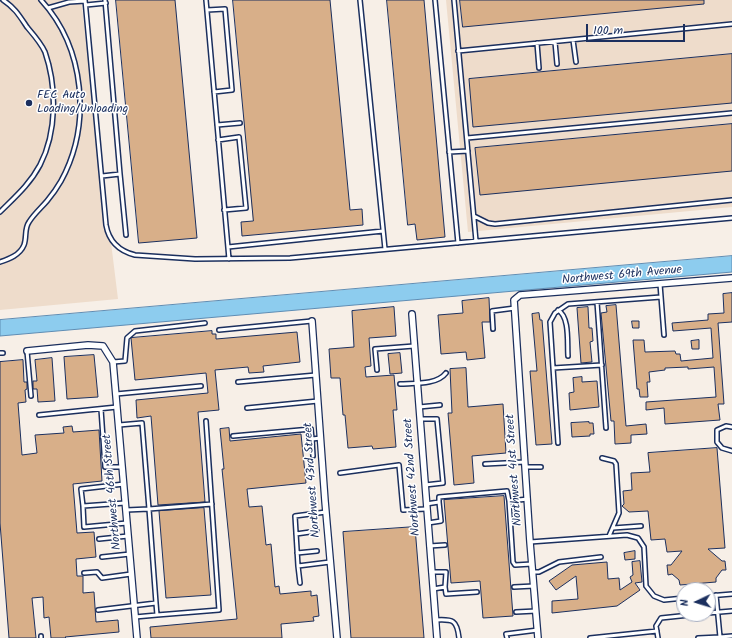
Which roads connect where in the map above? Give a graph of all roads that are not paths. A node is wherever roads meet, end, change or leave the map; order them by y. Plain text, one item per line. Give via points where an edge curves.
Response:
1 (3, 0) edge
2 (41, 0) edge
3 (85, 0) edge
4 (206, 0) edge
5 (360, 0) edge
6 (435, 0) edge
7 (454, 0) edge
8 (105, 2) edge
9 (86, 5) junction
10 (48, 8) junction
11 (207, 10) junction
12 (732, 24) edge
13 (573, 40) junction
14 (555, 42) junction
15 (537, 43) junction
16 (458, 51) junction
17 (576, 62) dead end
18 (557, 64) dead end
19 (539, 68) dead end
20 (214, 92) junction
21 (732, 113) edge
22 (240, 123) dead end
23 (217, 125) junction
24 (467, 138) junction
25 (218, 140) junction
26 (468, 151) junction
27 (450, 152) junction
28 (120, 174) junction
29 (102, 176) junction
30 (732, 200) edge
31 (224, 210) junction
32 (0, 212) edge
33 (474, 216) junction
34 (732, 218) edge
35 (383, 231) junction
36 (126, 235) dead end
37 (476, 241) junction
38 (458, 243) junction
39 (228, 247) junction
40 (385, 249) junction
41 (229, 259) junction
42 (0, 262) edge
43 (732, 278) edge
44 (660, 284) junction
45 (661, 297) junction
46 (514, 300) joint
47 (597, 302) junction
48 (515, 308) junction
49 (558, 310) junction
50 (412, 314) dead end
51 (312, 321) joint
52 (205, 323) dead end
53 (493, 329) dead end
54 (219, 330) dead end
55 (664, 335) dead end
56 (414, 346) junction
57 (27, 351) joint
58 (568, 356) dead end
59 (113, 362) junction
60 (602, 365) junction
61 (553, 368) junction
62 (377, 370) dead end
63 (446, 373) dead end
64 (316, 375) junction
65 (238, 382) dead end
66 (417, 383) junction
67 (400, 384) dead end
68 (201, 386) dead end
69 (116, 394) junction
70 (31, 396) dead end
71 (318, 401) junction
72 (440, 405) dead end
73 (419, 406) junction
74 (117, 407) junction
75 (247, 408) dead end
76 (101, 409) junction
77 (39, 415) dead end
78 (420, 419) junction
79 (206, 421) dead end
80 (119, 425) junction
81 (732, 427) edge
82 (606, 428) dead end
83 (233, 436) dead end
84 (321, 438) junction
85 (312, 440) junction
86 (558, 443) dead end
87 (732, 450) edge
88 (313, 456) dead end
89 (602, 458) dead end
90 (485, 464) dead end
91 (525, 464) junction
92 (122, 467) junction
93 (541, 467) dead end
94 (340, 473) dead end
95 (124, 484) junction
96 (425, 485) junction
97 (528, 499) junction
98 (509, 501) junction
99 (439, 502) junction
100 (125, 503) junction
101 (212, 504) junction
102 (83, 506) junction
103 (426, 506) junction
104 (149, 508) junction
105 (126, 510) junction
106 (326, 512) junction
107 (127, 523) junction
108 (428, 523) junction
109 (641, 526) dead end
110 (613, 528) junction
111 (317, 531) dead end
112 (296, 534) junction
113 (128, 536) junction
114 (609, 536) junction
115 (98, 539) dead end
116 (530, 542) junction
117 (446, 545) dead end
118 (430, 546) junction
119 (318, 551) dead end
120 (297, 553) junction
121 (130, 554) junction
122 (102, 556) dead end
123 (601, 558) dead end
124 (330, 562) junction
125 (532, 564) junction
126 (298, 566) junction
127 (432, 572) junction
128 (533, 572) junction
129 (84, 573) dead end
130 (131, 574) junction
131 (300, 583) dead end
132 (534, 586) junction
133 (445, 587) junction
134 (514, 587) dead end
135 (433, 589) junction
136 (477, 592) dead end
137 (732, 594) edge
138 (716, 595) joint
139 (676, 599) edge
140 (156, 603) junction
141 (134, 606) junction
142 (98, 610) dead end
143 (732, 610) edge
144 (536, 611) junction
145 (516, 612) dead end
146 (718, 612) junction
147 (157, 616) junction
148 (676, 616) edge
149 (135, 618) junction
150 (435, 620) junction
151 (538, 630) junction
152 (657, 631) junction
153 (732, 636) edge
154 (720, 637) edge
155 (137, 638) edge
156 (337, 638) edge
157 (437, 638) edge
158 (459, 638) edge
159 (507, 638) edge
160 (538, 638) edge
161 (590, 638) edge
162 (658, 638) edge
163 (698, 638) edge

1 - 32 lane via 13,6 44,50 52,83 53,106 50,142 40,165 27,184
2 - 10 lane
3 - 9 lane
3 - 10 lane
4 - 11 lane
5 - 35 lane
6 - 27 lane
7 - 16 lane
8 - 9 lane
8 - 28 lane
9 - 29 lane
10 - 42 lane via 74,60 79,82 80,108 76,143 56,188 27,226 24,245 19,253
11 - 20 lane
11 - 20 lane via 225,9 232,90
12 - 13 lane
13 - 14 lane
13 - 17 lane
14 - 15 lane
14 - 18 lane
15 - 16 lane
15 - 19 lane
16 - 24 lane
20 - 23 lane
21 - 24 lane
22 - 23 lane
23 - 25 lane
24 - 26 lane
25 - 31 lane
25 - 31 lane via 239,137 246,208
26 - 27 lane
26 - 33 lane
27 - 38 lane
28 - 29 lane
28 - 36 lane
29 - 41 lane via 107,231 114,244 122,250 135,255
30 - 33 lane via 495,224
31 - 39 lane
33 - 37 lane
34 - 37 lane
35 - 39 lane
35 - 40 lane
37 - 38 lane
38 - 40 lane
39 - 41 lane
40 - 41 lane via 290,258
43 - 44 street, Northwest 69th Avenue
44 - 45 lane
44 - 46 street, Northwest 69th Avenue via 520,295
45 - 47 lane
45 - 55 lane
46 - 48 street, Northwest 41st Street
47 - 49 lane via 568,304
47 - 60 lane
48 - 53 lane via 492,311
48 - 91 street, Northwest 41st Street
49 - 58 lane via 562,312 567,328
49 - 61 lane via 550,322
50 - 56 street, Northwest 42nd Street
51 - 54 lane
51 - 64 street, Northwest 43rd Street
52 - 59 lane via 136,331 126,338 125,361
56 - 62 lane via 375,348
56 - 66 street, Northwest 42nd Street
57 - 59 street, Northwest 46th Street via 103,346
57 - 70 lane
59 - 69 street, Northwest 46th Street
60 - 61 lane
60 - 82 lane
61 - 86 lane
63 - 66 lane via 434,381
64 - 65 lane
64 - 71 street, Northwest 43rd Street
66 - 67 lane
66 - 73 street, Northwest 42nd Street
68 - 69 lane
69 - 74 street, Northwest 46th Street
71 - 75 lane
71 - 84 street, Northwest 43rd Street
72 - 73 lane
73 - 78 street, Northwest 42nd Street
74 - 76 lane
74 - 80 street, Northwest 46th Street
76 - 77 lane
76 - 92 lane via 105,467
78 - 96 street, Northwest 42nd Street
78 - 96 lane via 437,419 443,483
79 - 101 lane
80 - 92 street, Northwest 46th Street
80 - 104 lane via 142,423
81 - 87 lane via 726,426 718,430 717,442 722,448
83 - 85 lane via 311,429
84 - 85 lane
84 - 106 street, Northwest 43rd Street
85 - 88 lane
89 - 110 lane via 616,464 619,514
90 - 91 lane
91 - 93 lane
91 - 97 street, Northwest 41st Street
92 - 95 street, Northwest 46th Street
94 - 103 lane via 399,465 403,510
95 - 100 street, Northwest 46th Street
95 - 102 lane via 81,489
96 - 103 street, Northwest 42nd Street
97 - 98 lane
97 - 116 street, Northwest 41st Street
98 - 99 lane via 507,491 439,497
98 - 125 lane via 513,562 515,565
99 - 103 lane
99 - 108 lane via 441,521
100 - 102 lane
100 - 105 street, Northwest 46th Street
101 - 104 lane
101 - 147 lane via 219,610
102 - 107 lane via 84,527
103 - 108 street, Northwest 42nd Street
104 - 105 lane
104 - 140 lane
105 - 107 street, Northwest 46th Street
106 - 112 lane via 295,516
106 - 124 street, Northwest 43rd Street
107 - 113 street, Northwest 46th Street
108 - 118 street, Northwest 42nd Street
109 - 110 lane
110 - 114 lane
111 - 112 lane
112 - 120 lane
113 - 115 lane
113 - 121 street, Northwest 46th Street
114 - 116 lane
114 - 139 lane via 627,535 638,538 644,547 646,586 654,596 664,600
116 - 125 street, Northwest 41st Street
117 - 118 lane
118 - 127 street, Northwest 42nd Street
119 - 120 lane
120 - 126 lane
121 - 122 lane
121 - 130 street, Northwest 46th Street
123 - 128 lane via 560,562 539,572
124 - 126 lane
124 - 156 street, Northwest 43rd Street
125 - 128 street, Northwest 41st Street
126 - 131 lane
127 - 133 lane via 446,572
127 - 135 street, Northwest 42nd Street
128 - 132 street, Northwest 41st Street
129 - 130 lane via 97,572 102,578
130 - 141 street, Northwest 46th Street
132 - 134 lane
132 - 144 street, Northwest 41st Street
133 - 135 lane
133 - 136 lane via 446,594
135 - 150 street, Northwest 42nd Street
137 - 138 lane
138 - 146 lane
140 - 141 lane
140 - 147 lane
141 - 142 lane
141 - 149 street, Northwest 46th Street
143 - 146 lane
144 - 145 lane
144 - 151 street, Northwest 41st Street
146 - 154 lane
147 - 149 lane
148 - 152 lane via 661,618 656,626
149 - 155 street, Northwest 46th Street
150 - 157 street, Northwest 42nd Street
150 - 158 lane via 449,619 454,622 458,628
151 - 159 lane via 506,634
151 - 160 street, Northwest 41st Street
152 - 161 lane
152 - 162 lane
153 - 154 lane
154 - 163 lane

